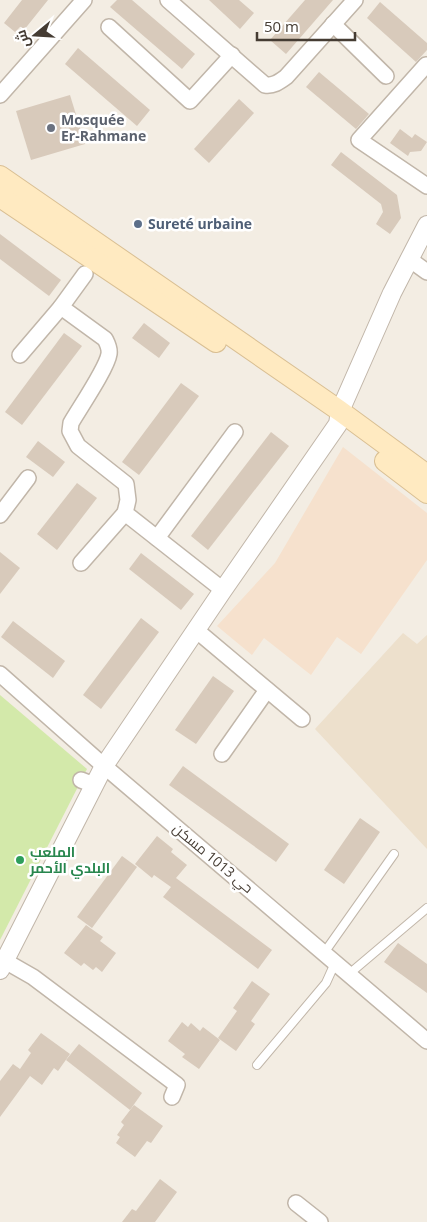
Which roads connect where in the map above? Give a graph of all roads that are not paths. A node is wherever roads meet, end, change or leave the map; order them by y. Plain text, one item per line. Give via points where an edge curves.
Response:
1 (84, 0) edge
2 (168, 0) edge
3 (355, 0) edge
4 (333, 24) junction
5 (109, 27) dead end
6 (232, 55) junction
7 (426, 65) dead end
8 (386, 76) dead end
9 (0, 95) edge
10 (0, 176) edge
11 (427, 186) edge
12 (0, 197) edge
13 (427, 225) edge
14 (410, 259) junction
15 (427, 272) edge
16 (85, 274) dead end
17 (61, 307) junction
18 (20, 355) dead end
19 (339, 418) junction
20 (235, 432) dead end
21 (427, 475) edge
22 (28, 478) dead end
23 (427, 493) edge
24 (125, 513) junction
25 (0, 515) edge
26 (157, 538) junction
27 (81, 563) dead end
28 (223, 590) junction
29 (196, 630) junction
30 (0, 674) edge
31 (267, 690) junction
32 (302, 719) dead end
33 (222, 754) dead end
34 (104, 766) junction
35 (394, 854) dead end
36 (427, 908) edge
37 (330, 958) junction
38 (2, 965) edge
39 (348, 974) junction
40 (427, 1041) edge
41 (257, 1064) dead end
42 (172, 1097) dead end
43 (296, 1204) dead end
44 (320, 1222) edge

1 - 9 street
2 - 6 street
3 - 4 street
4 - 6 street via 286,77 274,85 265,85
4 - 8 street
5 - 6 street via 190,101
7 - 11 street via 359,140
10 - 19 main road
12 - 19 main road
13 - 14 street
14 - 15 street
14 - 19 street via 392,293
16 - 17 street
17 - 18 street
17 - 24 street via 105,338 108,346 109,355 71,423 70,431 78,446 126,484 128,500
19 - 21 main road
19 - 23 main road
19 - 28 street
20 - 26 street
22 - 25 street
24 - 26 street
24 - 27 street
26 - 28 street
28 - 29 street
29 - 31 street
29 - 34 street
30 - 34 street, حي 1013 مسكن
31 - 32 street
31 - 33 street
34 - 37 street, حي 1013 مسكن
34 - 38 street via 87,783
35 - 37 lane
36 - 39 lane
37 - 39 street, حي 1013 مسكن
37 - 41 lane via 326,983
38 - 42 street via 34,977 177,1085
39 - 40 street, حي 1013 مسكن
43 - 44 street

